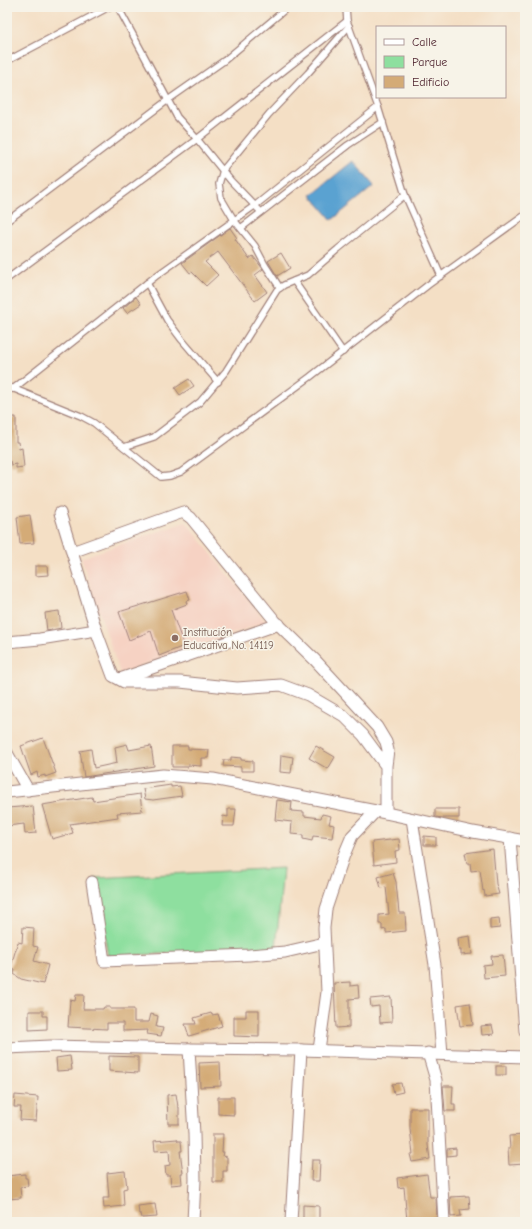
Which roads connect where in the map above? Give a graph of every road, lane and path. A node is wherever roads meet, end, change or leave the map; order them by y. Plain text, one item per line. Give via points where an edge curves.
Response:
1 (109, 7) edge
2 (118, 7) edge
3 (288, 7) edge
4 (346, 7) edge
5 (348, 23) junction
6 (7, 61) edge
7 (168, 100) junction
8 (378, 107) junction
9 (383, 122) junction
10 (197, 138) junction
11 (222, 170) junction
12 (405, 195) junction
13 (255, 205) junction
14 (261, 212) junction
15 (525, 215) edge
16 (234, 220) junction
17 (7, 221) edge
18 (240, 228) junction
19 (441, 276) junction
20 (7, 280) edge
21 (294, 281) junction
22 (147, 283) junction
23 (280, 288) junction
24 (343, 352) junction
25 (218, 382) junction
26 (7, 386) edge
27 (13, 388) junction
28 (124, 447) junction
29 (60, 513) dead end
30 (72, 552) junction
31 (279, 624) junction
32 (96, 630) junction
33 (7, 642) edge
34 (119, 679) junction
35 (7, 753) edge
36 (386, 766) junction
37 (28, 790) junction
38 (7, 792) edge
39 (381, 812) junction
40 (412, 820) junction
41 (510, 838) junction
42 (525, 841) edge
43 (92, 882) dead end
44 (324, 943) junction
45 (525, 1031) edge
46 (7, 1048) edge
47 (189, 1049) junction
48 (301, 1050) junction
49 (319, 1050) junction
50 (428, 1053) junction
51 (442, 1054) junction
52 (525, 1057) edge
53 (192, 1222) edge
54 (291, 1222) edge
55 (444, 1222) edge

1 - 6 lane
2 - 7 lane
3 - 7 lane via 225,60
4 - 5 lane
5 - 8 lane
5 - 10 lane
5 - 11 lane via 308,73
7 - 10 lane via 177,117
7 - 17 lane
8 - 9 lane
8 - 13 lane
9 - 12 lane
9 - 14 lane via 348,145
10 - 11 lane
10 - 20 lane
11 - 13 lane
11 - 16 lane via 219,184 221,198
12 - 19 lane
12 - 21 lane via 308,275
13 - 14 lane
13 - 16 lane
14 - 18 lane
15 - 19 lane
16 - 18 lane
16 - 22 lane
18 - 23 lane via 255,246
19 - 24 lane
21 - 23 lane
21 - 24 lane
22 - 25 lane via 167,320
22 - 27 lane
23 - 25 lane
24 - 28 lane via 181,472 161,477
25 - 28 lane via 200,402 154,437
26 - 27 lane
27 - 28 lane via 81,416
29 - 30 street
30 - 31 street via 183,512 191,518
30 - 32 street
31 - 34 street
31 - 36 street via 377,727 388,750
32 - 33 street
32 - 34 street via 113,676
34 - 36 street via 124,682 180,682 238,688 280,685 308,695 344,716 363,735
35 - 37 street
36 - 39 street
37 - 38 street
37 - 39 street via 164,775 213,779
39 - 40 street
39 - 44 street via 352,836 326,909
40 - 41 street
40 - 51 street via 436,965
41 - 42 street
41 - 45 street
43 - 44 street via 104,961 248,955 284,952
44 - 49 street via 327,992
46 - 47 street via 51,1046
47 - 48 street
47 - 53 street via 196,1180
48 - 49 street
48 - 54 street
49 - 50 street
50 - 51 street
50 - 55 street via 436,1080
51 - 52 street

